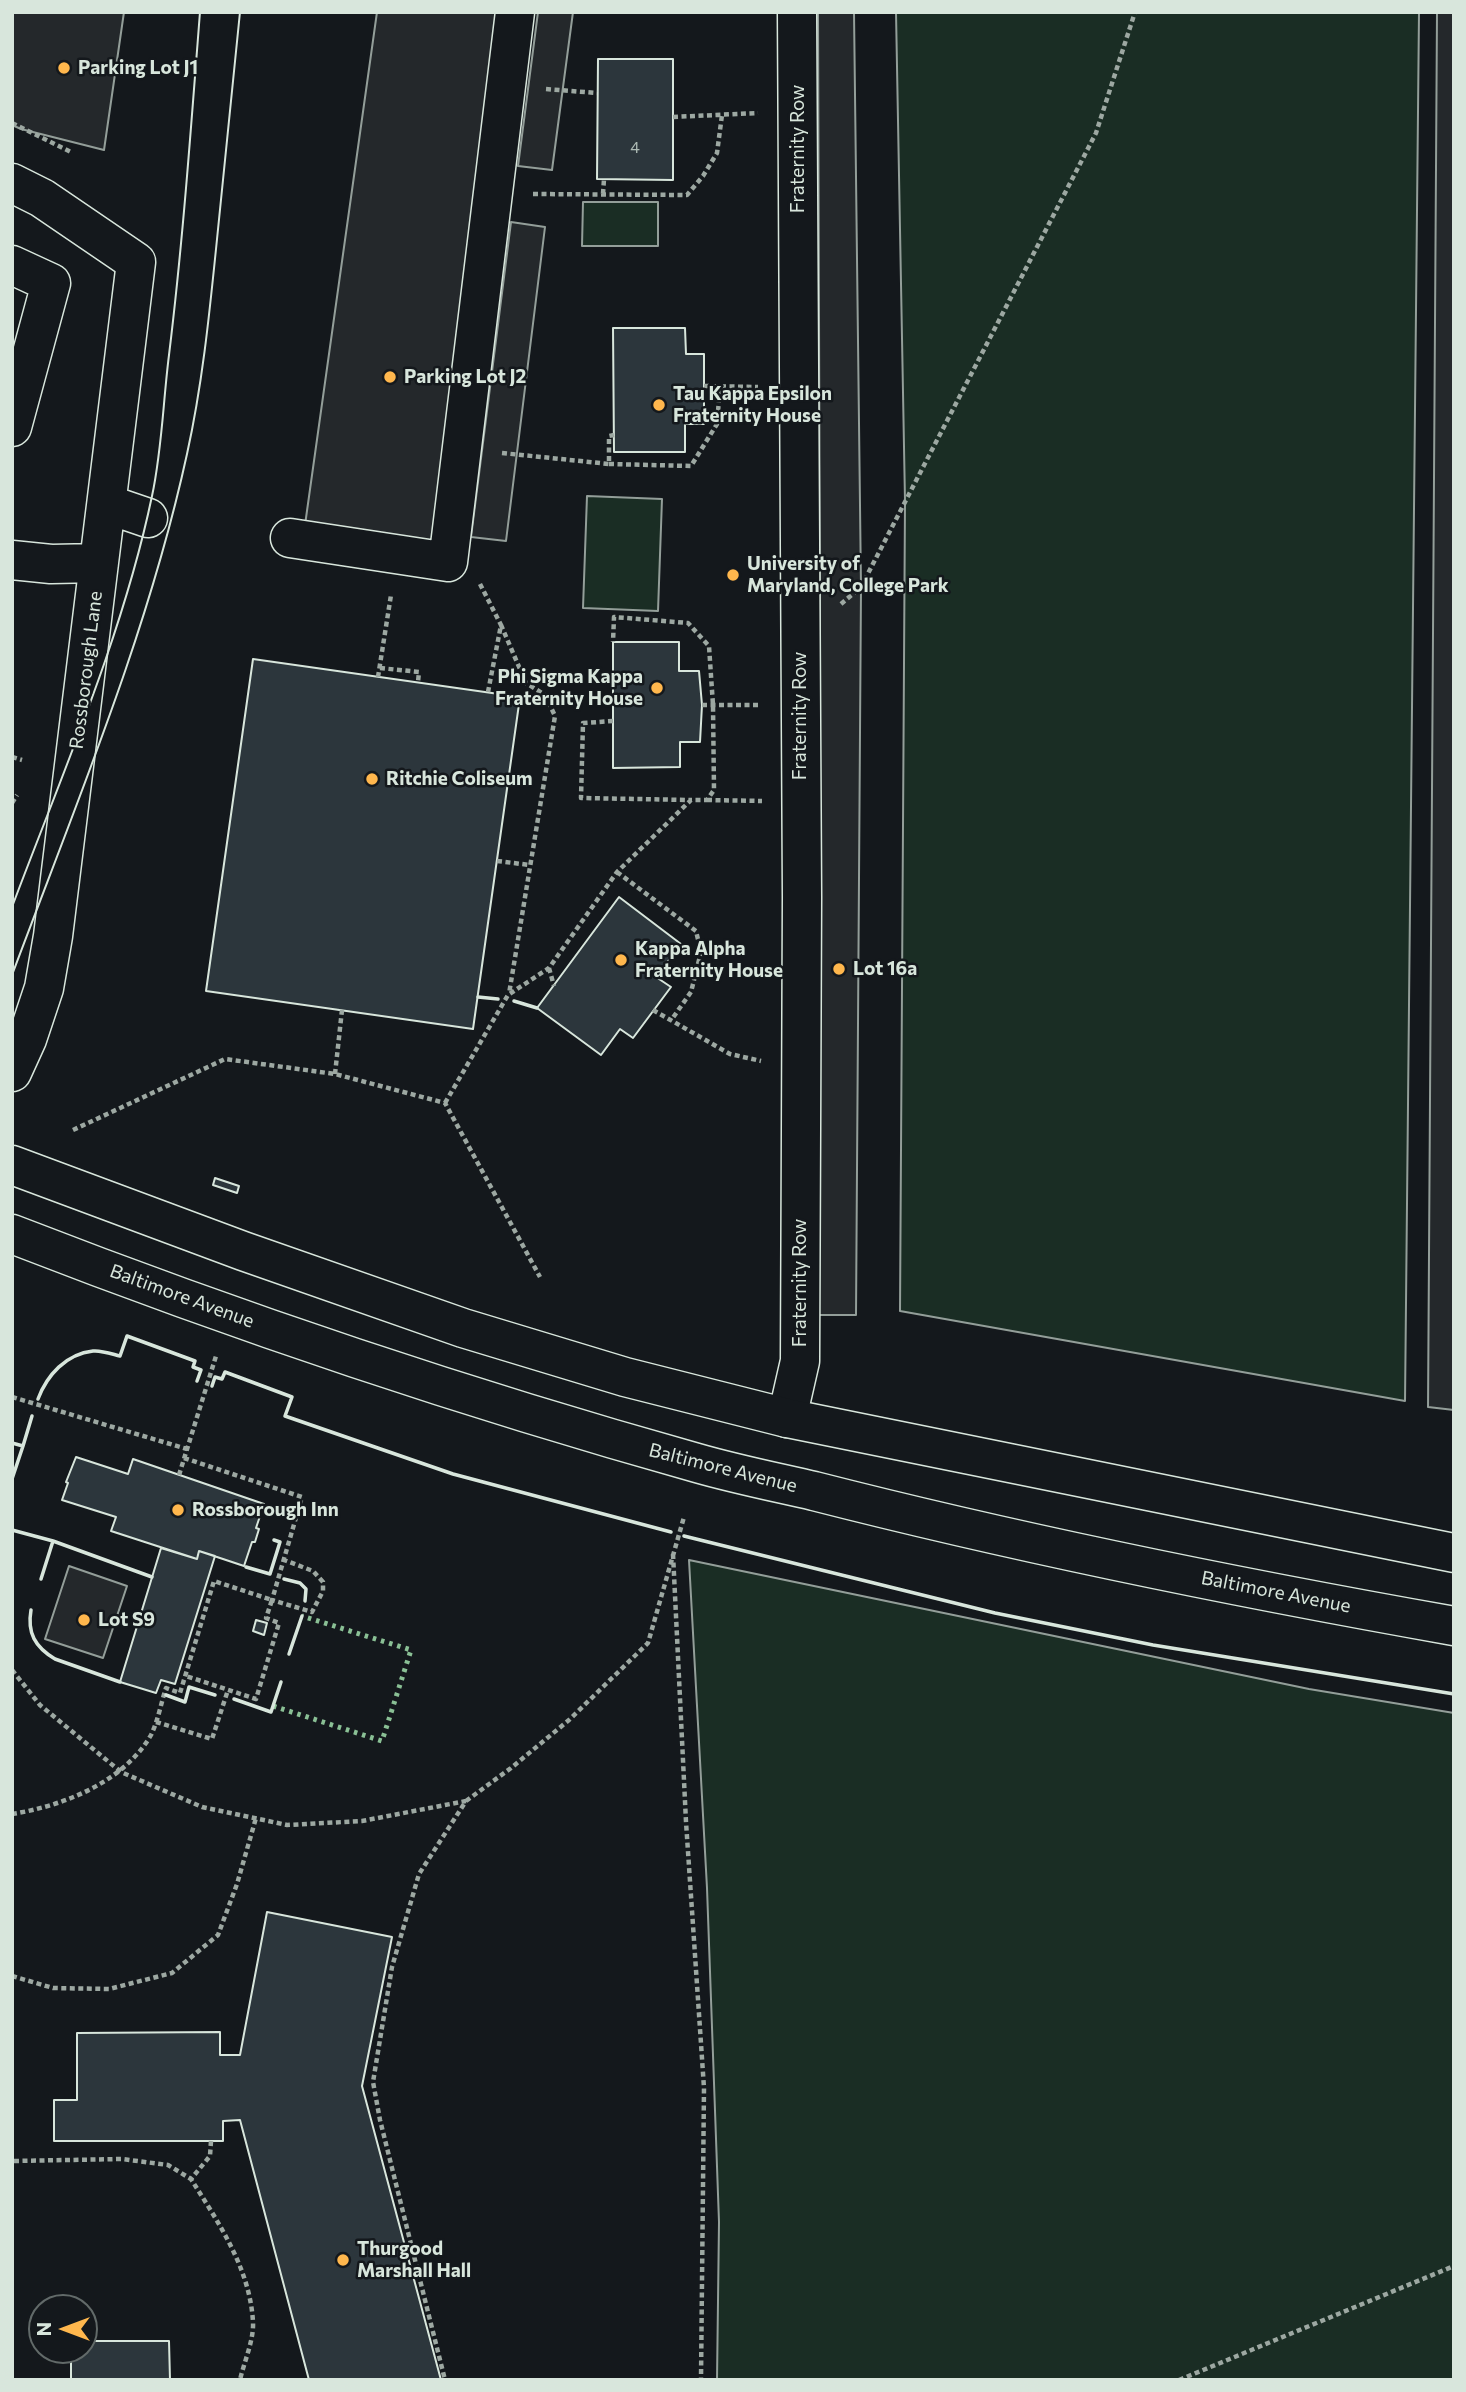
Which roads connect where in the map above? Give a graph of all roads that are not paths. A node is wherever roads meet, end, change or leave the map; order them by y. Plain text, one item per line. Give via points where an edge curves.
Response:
1 (515, 12) edge
2 (797, 12) edge
3 (12, 183) edge
4 (12, 265) edge
5 (12, 427) edge
6 (107, 504) junction
7 (148, 518) dead end
8 (289, 538) dead end
9 (12, 560) edge
10 (99, 563) junction
11 (12, 1072) edge
12 (12, 1165) edge
13 (12, 1234) edge
14 (787, 1418) junction
15 (1454, 1553) edge
16 (1454, 1626) edge

1 - 8 main road via 448,562
2 - 14 main road, Fraternity Row via 800,1361
3 - 6 main road, Rossborough Lane via 43,198 136,262
4 - 5 main road via 51,283
6 - 7 main road
6 - 10 main road, Rossborough Lane
9 - 10 main road
10 - 11 main road, Rossborough Lane via 44,988
12 - 14 main road via 463,1328 625,1377
13 - 16 main road, Baltimore Avenue via 403,1374 699,1464 1062,1549
14 - 15 main road

